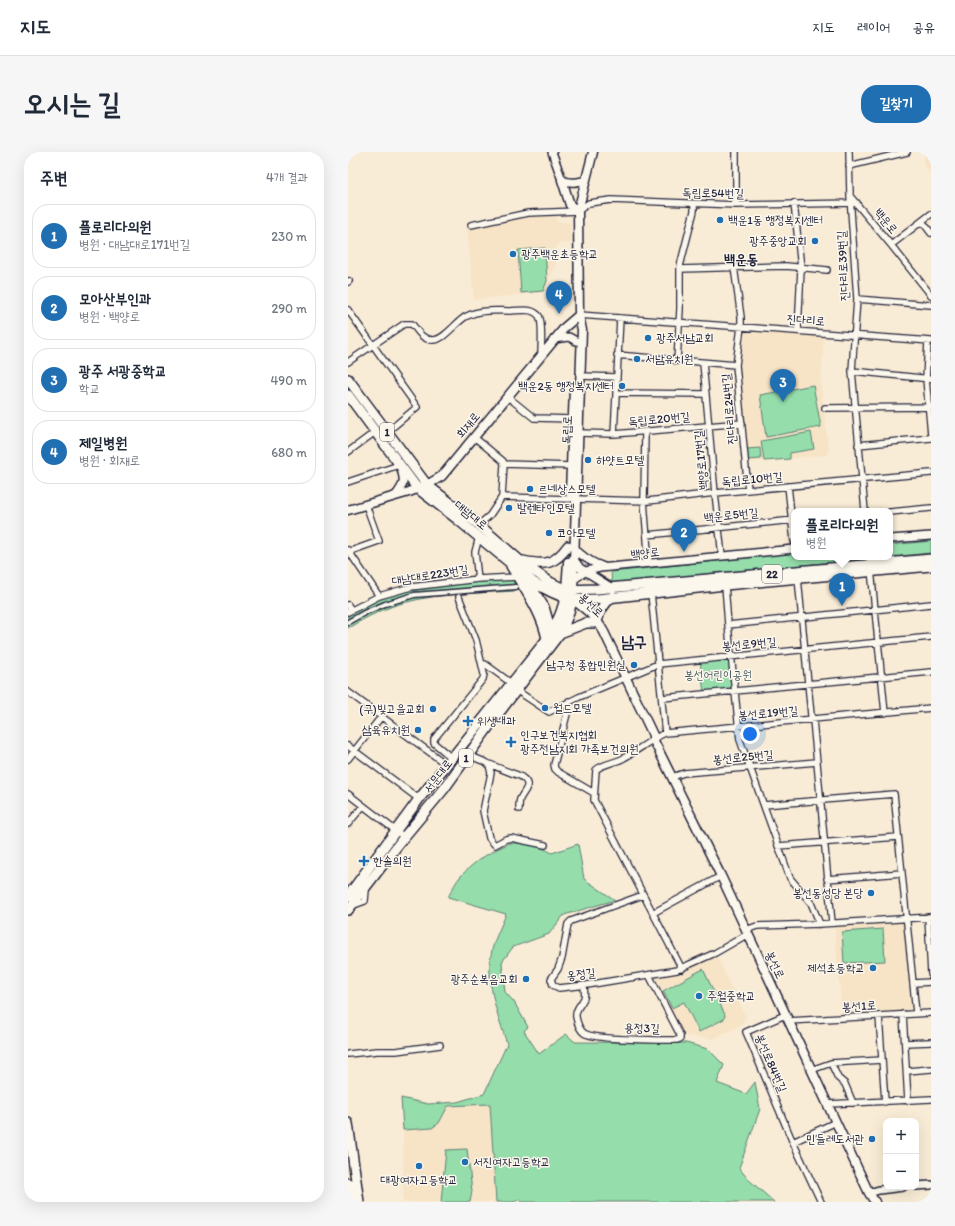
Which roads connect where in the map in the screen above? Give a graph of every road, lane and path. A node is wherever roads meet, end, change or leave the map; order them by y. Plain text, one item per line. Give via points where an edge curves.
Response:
1 (552, 152) edge
2 (593, 152) edge
3 (736, 152) edge
4 (849, 152) edge
5 (906, 152) edge
6 (849, 166) junction
7 (562, 180) junction
8 (586, 180) junction
9 (794, 203) junction
10 (854, 203) junction
11 (694, 204) junction
12 (736, 205) junction
13 (578, 211) junction
14 (931, 214) edge
15 (922, 221) junction
16 (471, 225) dead end
17 (931, 233) edge
18 (891, 245) junction
19 (734, 267) junction
20 (801, 268) junction
21 (680, 269) junction
22 (827, 270) dead end
23 (930, 291) edge
24 (857, 299) junction
25 (931, 305) edge
26 (348, 310) edge
27 (579, 315) junction
28 (620, 318) junction
29 (679, 323) junction
30 (741, 327) junction
31 (798, 331) junction
32 (854, 335) junction
33 (554, 339) junction
34 (576, 341) junction
35 (930, 341) edge
36 (373, 345) junction
37 (617, 355) junction
38 (541, 356) junction
39 (677, 361) junction
40 (348, 362) edge
41 (704, 363) junction
42 (736, 365) junction
43 (852, 371) junction
44 (580, 376) junction
45 (616, 378) junction
46 (348, 379) edge
47 (929, 379) edge
48 (616, 393) junction
49 (706, 394) junction
50 (348, 395) edge
51 (508, 397) junction
52 (930, 407) edge
53 (825, 408) dead end
54 (855, 408) junction
55 (573, 420) junction
56 (742, 423) junction
57 (709, 426) junction
58 (646, 431) junction
59 (375, 432) junction
60 (387, 432) junction
61 (579, 433) junction
62 (614, 434) junction
63 (474, 437) junction
64 (931, 437) edge
65 (858, 445) junction
66 (348, 452) edge
67 (504, 464) junction
68 (399, 465) junction
69 (571, 466) junction
70 (931, 473) edge
71 (862, 479) junction
72 (348, 482) edge
73 (427, 485) junction
74 (788, 486) junction
75 (417, 488) junction
76 (748, 490) junction
77 (715, 493) junction
78 (396, 495) junction
79 (502, 497) junction
80 (573, 499) junction
81 (644, 501) junction
82 (366, 505) junction
83 (791, 508) edge
84 (865, 508) edge
85 (931, 508) edge
86 (348, 510) edge
87 (893, 512) edge
88 (791, 520) edge
89 (479, 525) junction
90 (719, 527) junction
91 (647, 535) junction
92 (931, 536) edge
93 (479, 537) junction
94 (893, 539) edge
95 (571, 546) junction
96 (791, 549) edge
97 (348, 551) edge
98 (722, 556) junction
99 (573, 558) junction
100 (931, 559) edge
101 (520, 560) junction
102 (649, 564) junction
103 (931, 566) edge
104 (606, 568) junction
105 (871, 568) junction
106 (586, 571) junction
107 (518, 573) junction
108 (798, 578) junction
109 (478, 579) junction
110 (573, 580) junction
111 (725, 585) junction
112 (516, 587) dead end
113 (610, 589) junction
114 (651, 593) junction
115 (379, 596) junction
116 (570, 596) junction
117 (459, 597) dead end
118 (931, 604) edge
119 (349, 609) edge
120 (875, 610) junction
121 (802, 618) junction
122 (348, 622) edge
123 (596, 622) junction
124 (728, 625) junction
125 (553, 635) junction
126 (931, 638) edge
127 (878, 642) junction
128 (805, 650) junction
129 (731, 657) junction
130 (483, 664) junction
131 (658, 664) junction
132 (931, 672) edge
133 (882, 676) junction
134 (624, 677) junction
135 (808, 683) junction
136 (514, 686) junction
137 (734, 691) junction
138 (348, 692) edge
139 (662, 698) junction
140 (569, 701) junction
141 (931, 708) edge
142 (885, 713) junction
143 (381, 717) junction
144 (813, 720) junction
145 (738, 726) junction
146 (665, 734) junction
147 (653, 738) junction
148 (348, 746) edge
149 (355, 751) junction
150 (468, 755) junction
151 (348, 759) edge
152 (450, 762) junction
153 (817, 762) junction
154 (489, 765) junction
155 (750, 767) junction
156 (672, 777) junction
157 (348, 794) edge
158 (594, 794) junction
159 (419, 799) junction
160 (820, 800) junction
161 (764, 805) junction
162 (363, 806) junction
163 (519, 810) dead end
164 (348, 824) edge
165 (396, 830) junction
166 (404, 837) junction
167 (898, 837) junction
168 (824, 842) junction
169 (546, 845) dead end
170 (778, 846) junction
171 (902, 873) junction
172 (721, 876) junction
173 (827, 879) junction
174 (643, 895) junction
175 (348, 896) edge
176 (348, 909) edge
177 (653, 913) junction
178 (929, 917) edge
179 (906, 918) junction
180 (832, 923) junction
181 (820, 924) junction
182 (747, 932) junction
183 (682, 969) junction
184 (931, 974) edge
185 (649, 975) junction
186 (931, 982) edge
187 (913, 983) junction
188 (584, 985) junction
189 (931, 1013) edge
190 (903, 1014) junction
191 (916, 1014) junction
192 (879, 1016) junction
193 (787, 1018) junction
194 (931, 1042) edge
195 (905, 1043) junction
196 (440, 1045) dead end
197 (348, 1054) edge
198 (882, 1060) junction
199 (831, 1063) junction
200 (931, 1069) edge
201 (811, 1070) junction
202 (907, 1071) junction
203 (931, 1099) edge
204 (908, 1100) junction
205 (885, 1102) junction
206 (852, 1103) junction
207 (828, 1104) junction
208 (836, 1122) junction
209 (348, 1123) edge
210 (348, 1127) edge
211 (793, 1142) junction
212 (348, 1183) edge
213 (931, 1185) edge
214 (919, 1186) edge
215 (883, 1190) edge
216 (869, 1194) junction
217 (351, 1202) edge
218 (359, 1202) edge
219 (821, 1202) edge
220 (875, 1202) edge

1 - 7 street
2 - 8 main road, 독립로
3 - 12 street
4 - 6 street
5 - 6 street
6 - 10 street, 진다리로39번길 via 850,196
7 - 8 street via 576,183
7 - 13 main road via 570,205
8 - 13 main road, 독립로
9 - 10 street, 독립로54번길
9 - 12 street, 독립로54번길
9 - 20 street
10 - 18 street, 백운로
10 - 24 street, 진다리로39번길
11 - 12 street, 독립로54번길
11 - 13 street, 독립로54번길 via 611,200 589,203
11 - 21 street
13 - 16 street via 528,213
13 - 27 main road, 독립로
14 - 15 street
15 - 17 street
15 - 18 street
18 - 23 street, 백운로
19 - 20 street
19 - 21 street
19 - 30 street, 진다리로24번길
20 - 22 street
20 - 31 street
21 - 29 street
24 - 25 street
24 - 32 street, 진다리로39번길
26 - 36 street
27 - 28 street, 진다리로
27 - 33 main road, 회재로
27 - 34 main road, 독립로
27 - 44 main road, 독립로 via 582,330
28 - 29 street, 진다리로
28 - 37 street
29 - 30 street, 진다리로
29 - 39 street
30 - 31 street, 진다리로
30 - 42 street, 진다리로24번길
31 - 32 street, 진다리로
32 - 35 street, 진다리로
32 - 43 street, 진다리로39번길
33 - 34 street via 569,337
33 - 38 main road, 회재로
34 - 55 main road, 독립로
35 - 47 street
36 - 38 street via 408,323 414,326 421,336 436,340 466,316 476,312 530,311 541,320
36 - 40 street
36 - 60 street via 417,407
37 - 39 street
37 - 45 street
38 - 51 main road, 회재로
39 - 41 street
41 - 42 street
41 - 49 street, 백양로17번길
42 - 56 street, 진다리로24번길
43 - 47 street
43 - 54 street, 진다리로39번길
44 - 45 street
44 - 61 main road, 독립로
45 - 48 street
46 - 60 main road, 대남대로 / 1
47 - 52 street
48 - 49 street
48 - 62 street
49 - 57 street, 백양로17번길
50 - 59 main road, 대남대로 / 1
51 - 55 street via 534,418
51 - 63 main road, 회재로
52 - 54 street
52 - 64 street
53 - 54 street
54 - 65 street, 진다리로39번길
55 - 69 main road, 독립로
56 - 57 street, 독립로20번길
56 - 76 street, 진다리로24번길
57 - 58 street, 독립로20번길
57 - 77 street, 백양로17번길
58 - 62 street, 독립로20번길
58 - 81 street
59 - 66 street
59 - 68 main road, 대남대로 / 1
60 - 73 main road, 대남대로 / 1
61 - 62 street, 독립로20번길
61 - 80 main road, 독립로
63 - 67 street
63 - 73 main road, 회재로 via 442,476
64 - 65 street
65 - 71 street, 진다리로39번길
67 - 69 street
67 - 79 street
68 - 72 street
68 - 75 main road, 대남대로 / 1
68 - 78 street via 404,479
69 - 80 main road, 독립로
70 - 71 street, 독립로10번길
71 - 74 street, 독립로10번길
71 - 84 street, 진다리로39번길
73 - 75 main road, 회재로
73 - 89 main road, 대남대로 / 1
74 - 76 street, 독립로10번길
74 - 83 street
75 - 78 main road, 회재로
75 - 93 main road, 대남대로 / 1
76 - 77 street, 독립로10번길
77 - 81 street, 독립로10번길
77 - 90 street, 백양로17번길
78 - 82 main road, 회재로
79 - 80 street
79 - 89 street, 대남대로
80 - 81 street, 독립로10번길
80 - 95 main road, 독립로
81 - 91 street
82 - 86 main road, 회재로
82 - 97 street via 379,541
85 - 87 street
88 - 90 street, 백운로5번길
89 - 101 main road, 대남대로 / 1
90 - 91 street, 백운로5번길
90 - 98 street, 백양로17번길
91 - 102 street
92 - 94 street
93 - 107 main road, 대남대로 / 1 via 507,560
93 - 109 street via 475,552
95 - 99 main road, 독립로
95 - 101 main road via 560,557 550,562 537,564
95 - 104 street via 586,558
95 - 116 main road, 독립로
96 - 98 street, 백양로
97 - 115 street
98 - 102 street, 백양로
99 - 106 street
99 - 110 main road, 독립로
100 - 105 main road, 대남대로 / 22
101 - 116 main road, 대남대로 / 1
102 - 104 street, 백양로
103 - 105 main road, 대남대로 / 22
104 - 106 street, 백양로
104 - 113 street via 601,575
105 - 108 main road, 대남대로 / 22
105 - 113 main road, 대남대로 / 22
105 - 120 street
106 - 110 street, 백양로
106 - 113 street
107 - 109 street, 대남대로223번길
107 - 116 main road, 대남대로 via 539,586
107 - 125 main road via 532,587 544,607
108 - 111 main road, 대남대로 / 22
108 - 121 street
109 - 115 street, 대남대로223번길 via 411,587
110 - 116 main road, 독립로
111 - 114 main road, 대남대로 / 22
111 - 124 street
112 - 122 street via 414,595 366,612
113 - 114 main road, 대남대로 / 22
113 - 116 main road, 대남대로 via 591,599
113 - 123 main road
114 - 131 street
115 - 119 street, 대남대로223번길
116 - 123 main road, 봉선로
116 - 125 main road, 서문대로 / 1
117 - 130 street
118 - 120 street
120 - 121 street
120 - 127 street
121 - 124 street
121 - 128 street
123 - 125 main road
123 - 134 main road, 봉선로
124 - 129 street
125 - 136 main road, 서문대로 / 1
125 - 136 main road, 서문대로 / 1
126 - 127 street, 봉선로9번길
127 - 128 street, 봉선로9번길
127 - 133 street
128 - 129 street, 봉선로9번길
128 - 135 street
129 - 131 street, 봉선로9번길
129 - 137 street
130 - 136 street
130 - 152 street via 483,679 434,739 434,743
131 - 134 street, 봉선로9번길
131 - 139 street
132 - 133 street
133 - 135 street
133 - 142 street
134 - 140 street, 봉선로9번길
134 - 147 main road, 봉선로
135 - 137 street
135 - 144 street
136 - 140 street, 봉선로9번길 via 549,712
136 - 150 main road, 서문대로 / 1
136 - 152 main road, 서문대로 / 1
137 - 139 street
137 - 145 street
138 - 143 street
139 - 146 street
140 - 158 street via 555,769
141 - 142 street, 봉선로19번길
142 - 144 street, 봉선로19번길
143 - 149 street
143 - 152 street
144 - 145 street, 봉선로19번길
144 - 153 street
145 - 146 street, 봉선로19번길
145 - 155 street via 740,740
146 - 147 street, 봉선로19번길
147 - 156 main road, 봉선로
147 - 158 street, 봉선로19번길 via 623,758 599,767 596,770
148 - 149 street
149 - 151 street
149 - 159 street
150 - 154 street
150 - 166 main road, 서문대로 / 1
152 - 159 main road, 서문대로 / 1
153 - 155 street, 봉선로25번길
153 - 160 street
154 - 163 street via 524,779 527,789 521,797
154 - 169 street via 491,773 483,810 490,841 495,845 506,839 517,838
155 - 156 street, 봉선로25번길 via 684,773
155 - 161 street
156 - 172 main road, 봉선로
157 - 162 street
158 - 174 street
159 - 165 main road, 서문대로 / 1
160 - 161 street
160 - 167 street via 894,794
160 - 168 street
161 - 170 street
162 - 164 street
162 - 165 street
165 - 166 street
165 - 175 main road, 서문대로 / 1
166 - 176 main road, 서문대로 / 1
167 - 168 street
167 - 171 street
168 - 170 street
168 - 173 street
170 - 181 street via 790,878 811,903
171 - 173 street
171 - 179 street
172 - 177 street
172 - 182 main road, 봉선로
173 - 180 street
174 - 177 street
174 - 188 street, 옹정길 via 570,921 568,924 562,958 551,982 559,988
177 - 183 street
178 - 179 street, 옹정길
178 - 184 street
179 - 180 street, 옹정길
179 - 187 street
180 - 181 street, 옹정길
181 - 182 street, 옹정길 via 756,926
182 - 183 street, 옹정길 via 715,953
182 - 193 main road, 봉선로
183 - 185 street, 옹정길
185 - 188 street, 옹정길
185 - 188 street, 용정3길 via 680,1039 617,1038 585,1034 580,1029 576,1016 576,1010 584,999
186 - 187 street
187 - 191 street
189 - 191 street, 봉선1로
190 - 191 street, 봉선1로
190 - 192 street, 봉선1로
190 - 195 street
192 - 193 street, 봉선1로
192 - 198 street
193 - 201 main road, 봉선로
193 - 211 street, 봉선로84번길 via 746,1032
194 - 195 street
195 - 202 street
196 - 197 street
198 - 199 street
198 - 205 street
199 - 201 street
199 - 206 street via 838,1078 845,1084
200 - 202 street
201 - 207 main road, 봉선로
202 - 204 street
203 - 204 street
204 - 205 street
205 - 206 street
206 - 207 street
207 - 208 main road, 봉선로
208 - 211 street
208 - 216 main road, 봉선로
209 - 210 main road
210 - 218 main road
211 - 219 street, 봉선로84번길
212 - 217 main road
213 - 214 street
215 - 216 street
216 - 220 main road, 봉선로

